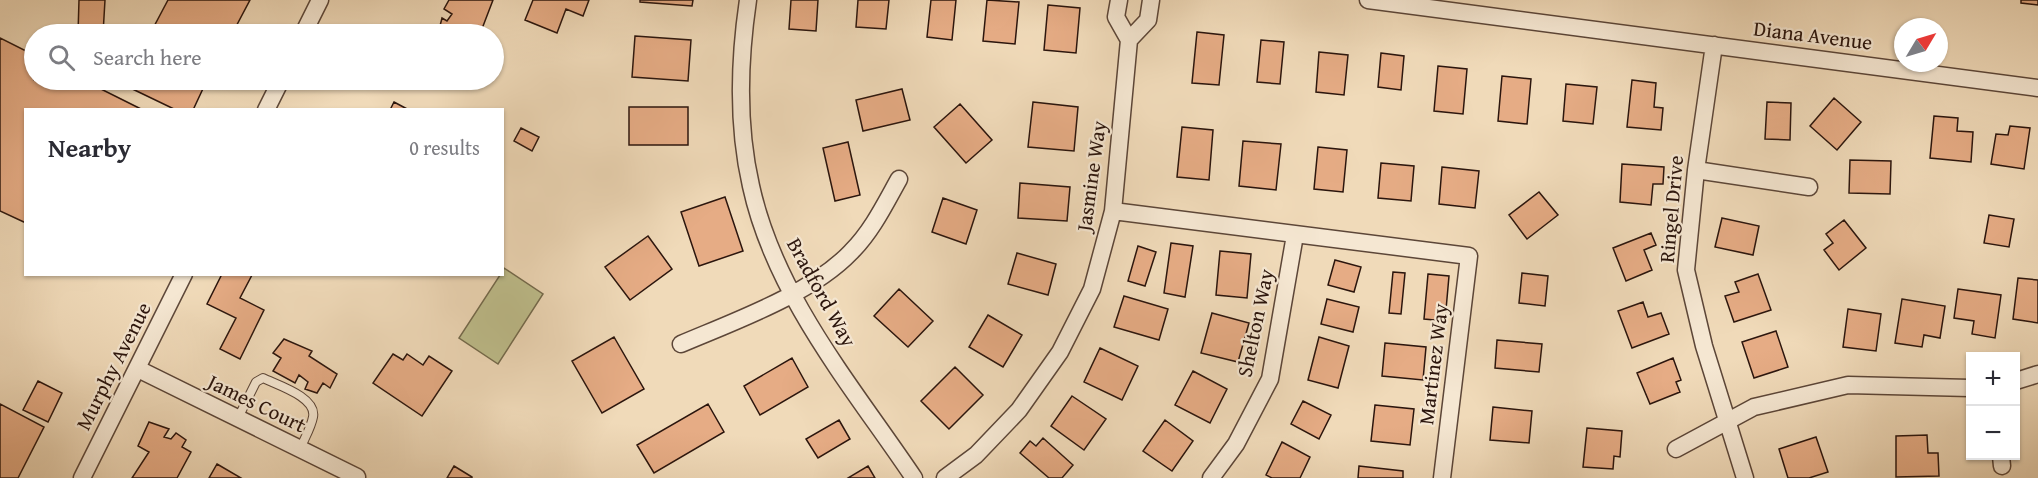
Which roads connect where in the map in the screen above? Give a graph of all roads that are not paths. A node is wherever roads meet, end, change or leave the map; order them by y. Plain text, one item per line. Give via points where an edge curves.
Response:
1 (320, 0) edge
2 (748, 0) edge
3 (1119, 0) edge
4 (1151, 0) edge
5 (1368, 0) edge
6 (308, 24) edge
7 (1129, 40) junction
8 (1714, 45) junction
9 (2038, 88) edge
10 (276, 90) edge
11 (267, 108) edge
12 (1696, 170) junction
13 (899, 179) dead end
14 (1809, 187) dead end
15 (1113, 211) junction
16 (1295, 235) junction
17 (183, 276) edge
18 (792, 293) junction
19 (681, 344) dead end
20 (138, 369) junction
21 (2038, 374) edge
22 (2020, 380) edge
23 (1963, 389) edge
24 (238, 418) junction
25 (1727, 420) junction
26 (300, 449) junction
27 (1676, 449) dead end
28 (357, 477) edge
29 (82, 478) edge
30 (914, 478) edge
31 (945, 478) edge
32 (1211, 478) edge
33 (1442, 478) edge
34 (1745, 478) edge

1 - 6 street
2 - 18 street, Bradford Way via 743,34 741,120 754,196 766,237
3 - 7 street via 1116,17
4 - 7 street via 1148,20
5 - 8 street, Diana Avenue
7 - 15 street, Jasmine Way
8 - 9 street, Diana Avenue
8 - 12 street, Ringel Drive
10 - 11 street
12 - 14 street
12 - 25 street, Ringel Drive via 1686,270
13 - 18 street via 871,229 852,252 827,274
15 - 16 street
15 - 31 street, Jasmine Way via 1092,289 1060,352 1019,410 976,455
16 - 32 street, Shelton Way via 1270,380 1236,444
16 - 33 street, Martinez Way via 1469,256
17 - 20 street, Murphy Avenue
18 - 19 street
18 - 30 street, Bradford Way
20 - 24 street, James Court
20 - 29 street, Murphy Avenue
21 - 22 street
23 - 25 street via 1848,385 1754,407
24 - 26 street, James Court
24 - 26 lane via 256,382 263,378 298,394 312,405 314,416
25 - 27 street
25 - 34 street, Ringel Drive
26 - 28 street, James Court

